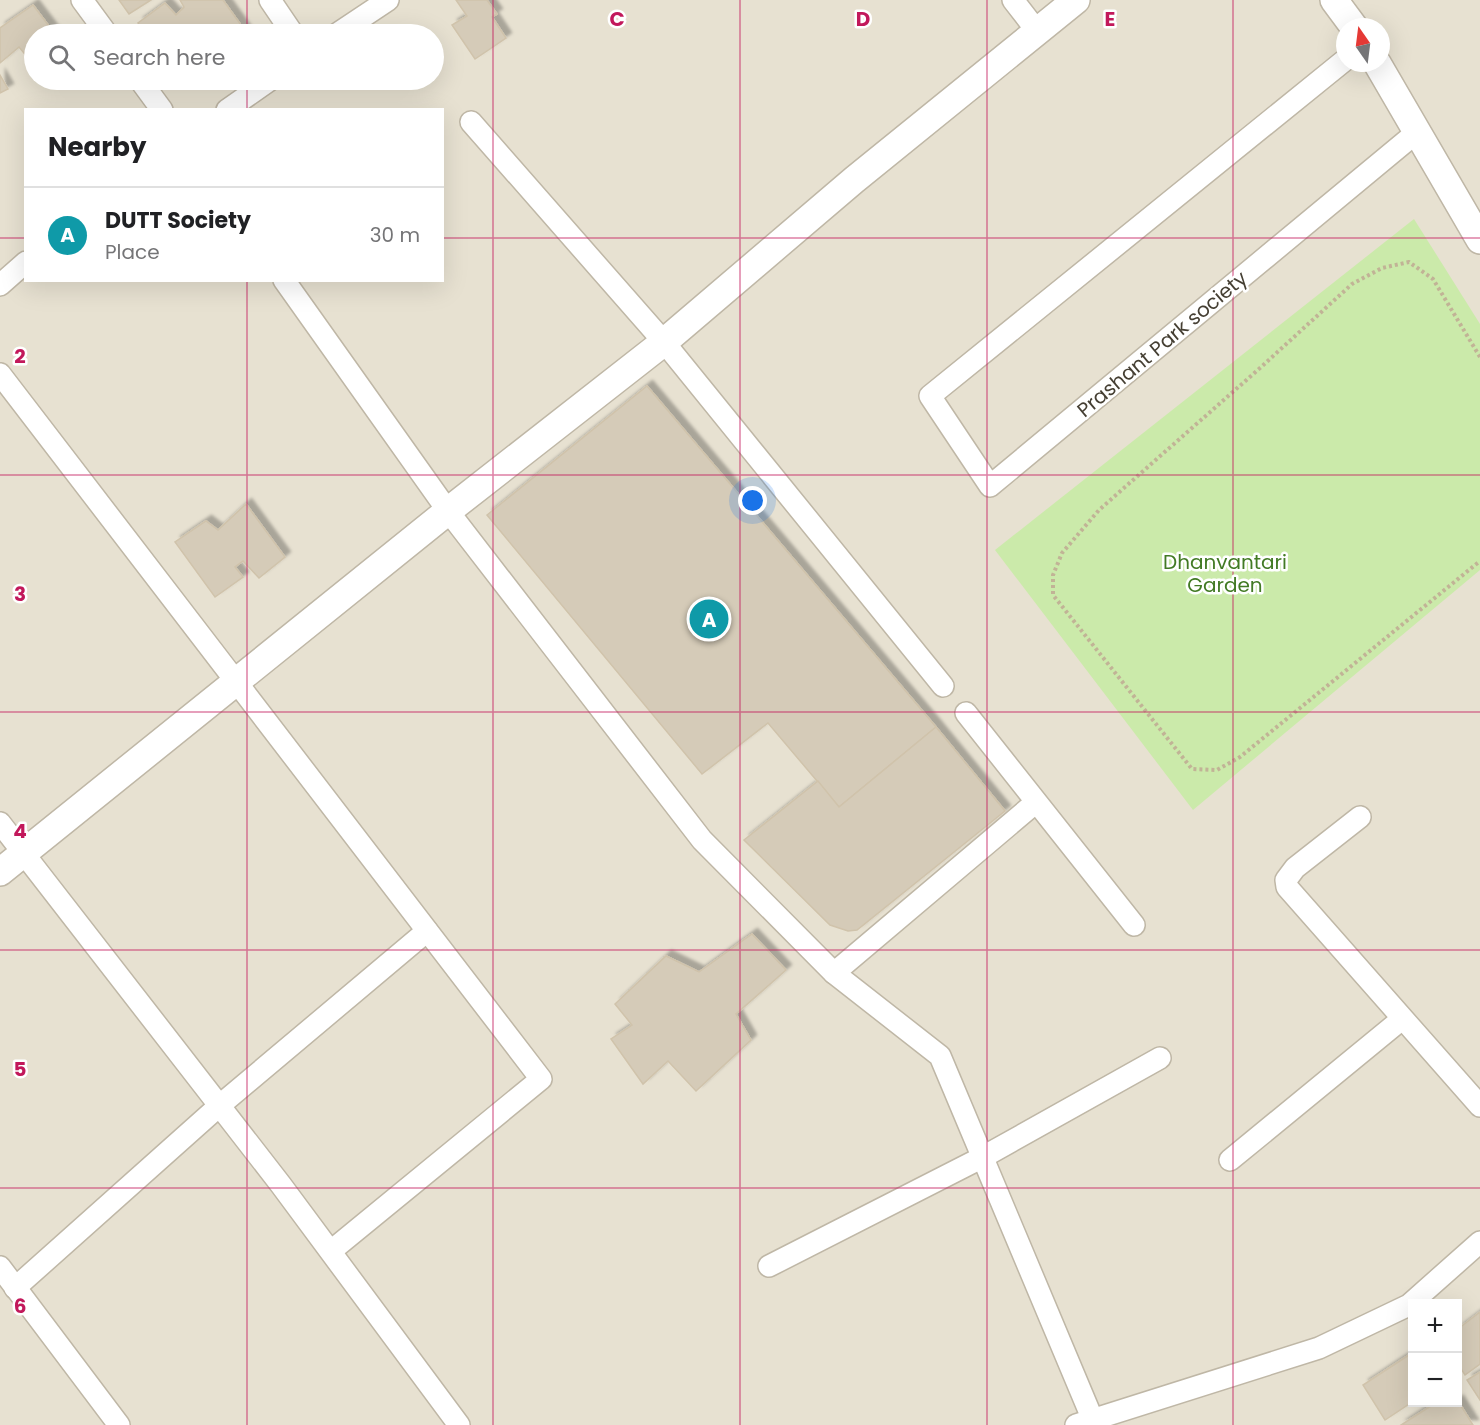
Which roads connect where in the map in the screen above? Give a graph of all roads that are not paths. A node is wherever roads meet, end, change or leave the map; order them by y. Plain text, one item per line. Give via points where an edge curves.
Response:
1 (82, 0) edge
2 (270, 0) edge
3 (388, 0) edge
4 (1013, 0) edge
5 (1076, 0) edge
6 (1334, 0) edge
7 (1347, 18) edge
8 (100, 24) edge
9 (286, 24) edge
10 (351, 24) edge
11 (1037, 31) junction
12 (1336, 67) edge
13 (1382, 72) edge
14 (147, 90) edge
15 (256, 90) edge
16 (161, 108) edge
17 (230, 108) edge
18 (471, 122) dead end
19 (1417, 132) junction
20 (1480, 240) edge
21 (24, 264) edge
22 (285, 282) edge
23 (0, 285) edge
24 (664, 342) junction
25 (0, 374) edge
26 (448, 511) junction
27 (235, 682) junction
28 (943, 686) dead end
29 (966, 713) dead end
30 (1035, 803) junction
31 (1360, 817) dead end
32 (0, 823) edge
33 (24, 852) junction
34 (0, 872) edge
35 (1134, 925) dead end
36 (426, 931) junction
37 (834, 973) junction
38 (1402, 1019) junction
39 (1161, 1058) dead end
40 (219, 1106) junction
41 (1480, 1106) edge
42 (983, 1157) junction
43 (1230, 1160) dead end
44 (1480, 1242) edge
45 (331, 1251) junction
46 (769, 1266) dead end
47 (0, 1267) edge
48 (15, 1288) junction
49 (1088, 1423) edge
50 (118, 1425) edge
51 (459, 1425) edge

1 - 8 street
2 - 9 street
3 - 10 street
4 - 11 street
5 - 11 street
6 - 7 street
11 - 24 street
12 - 19 street, Prashant Park society via 930,396 990,486
13 - 19 street
14 - 16 street
15 - 17 street
18 - 24 street
19 - 20 street
21 - 23 street
22 - 26 street
24 - 26 street
24 - 28 street
25 - 27 street
26 - 27 street
26 - 37 street via 702,840
27 - 33 street
27 - 36 street
29 - 30 street
30 - 35 street
30 - 37 street
31 - 38 street via 1295,868 1286,880 1287,887
32 - 33 street
33 - 34 street
33 - 40 street
36 - 40 street
36 - 45 street via 541,1079
37 - 42 street via 940,1056
38 - 41 street
38 - 43 street
39 - 42 street
40 - 45 street
40 - 48 street
42 - 46 street
42 - 49 street
44 - 49 street via 1409,1305 1319,1348
45 - 51 street
47 - 48 street
48 - 50 street

